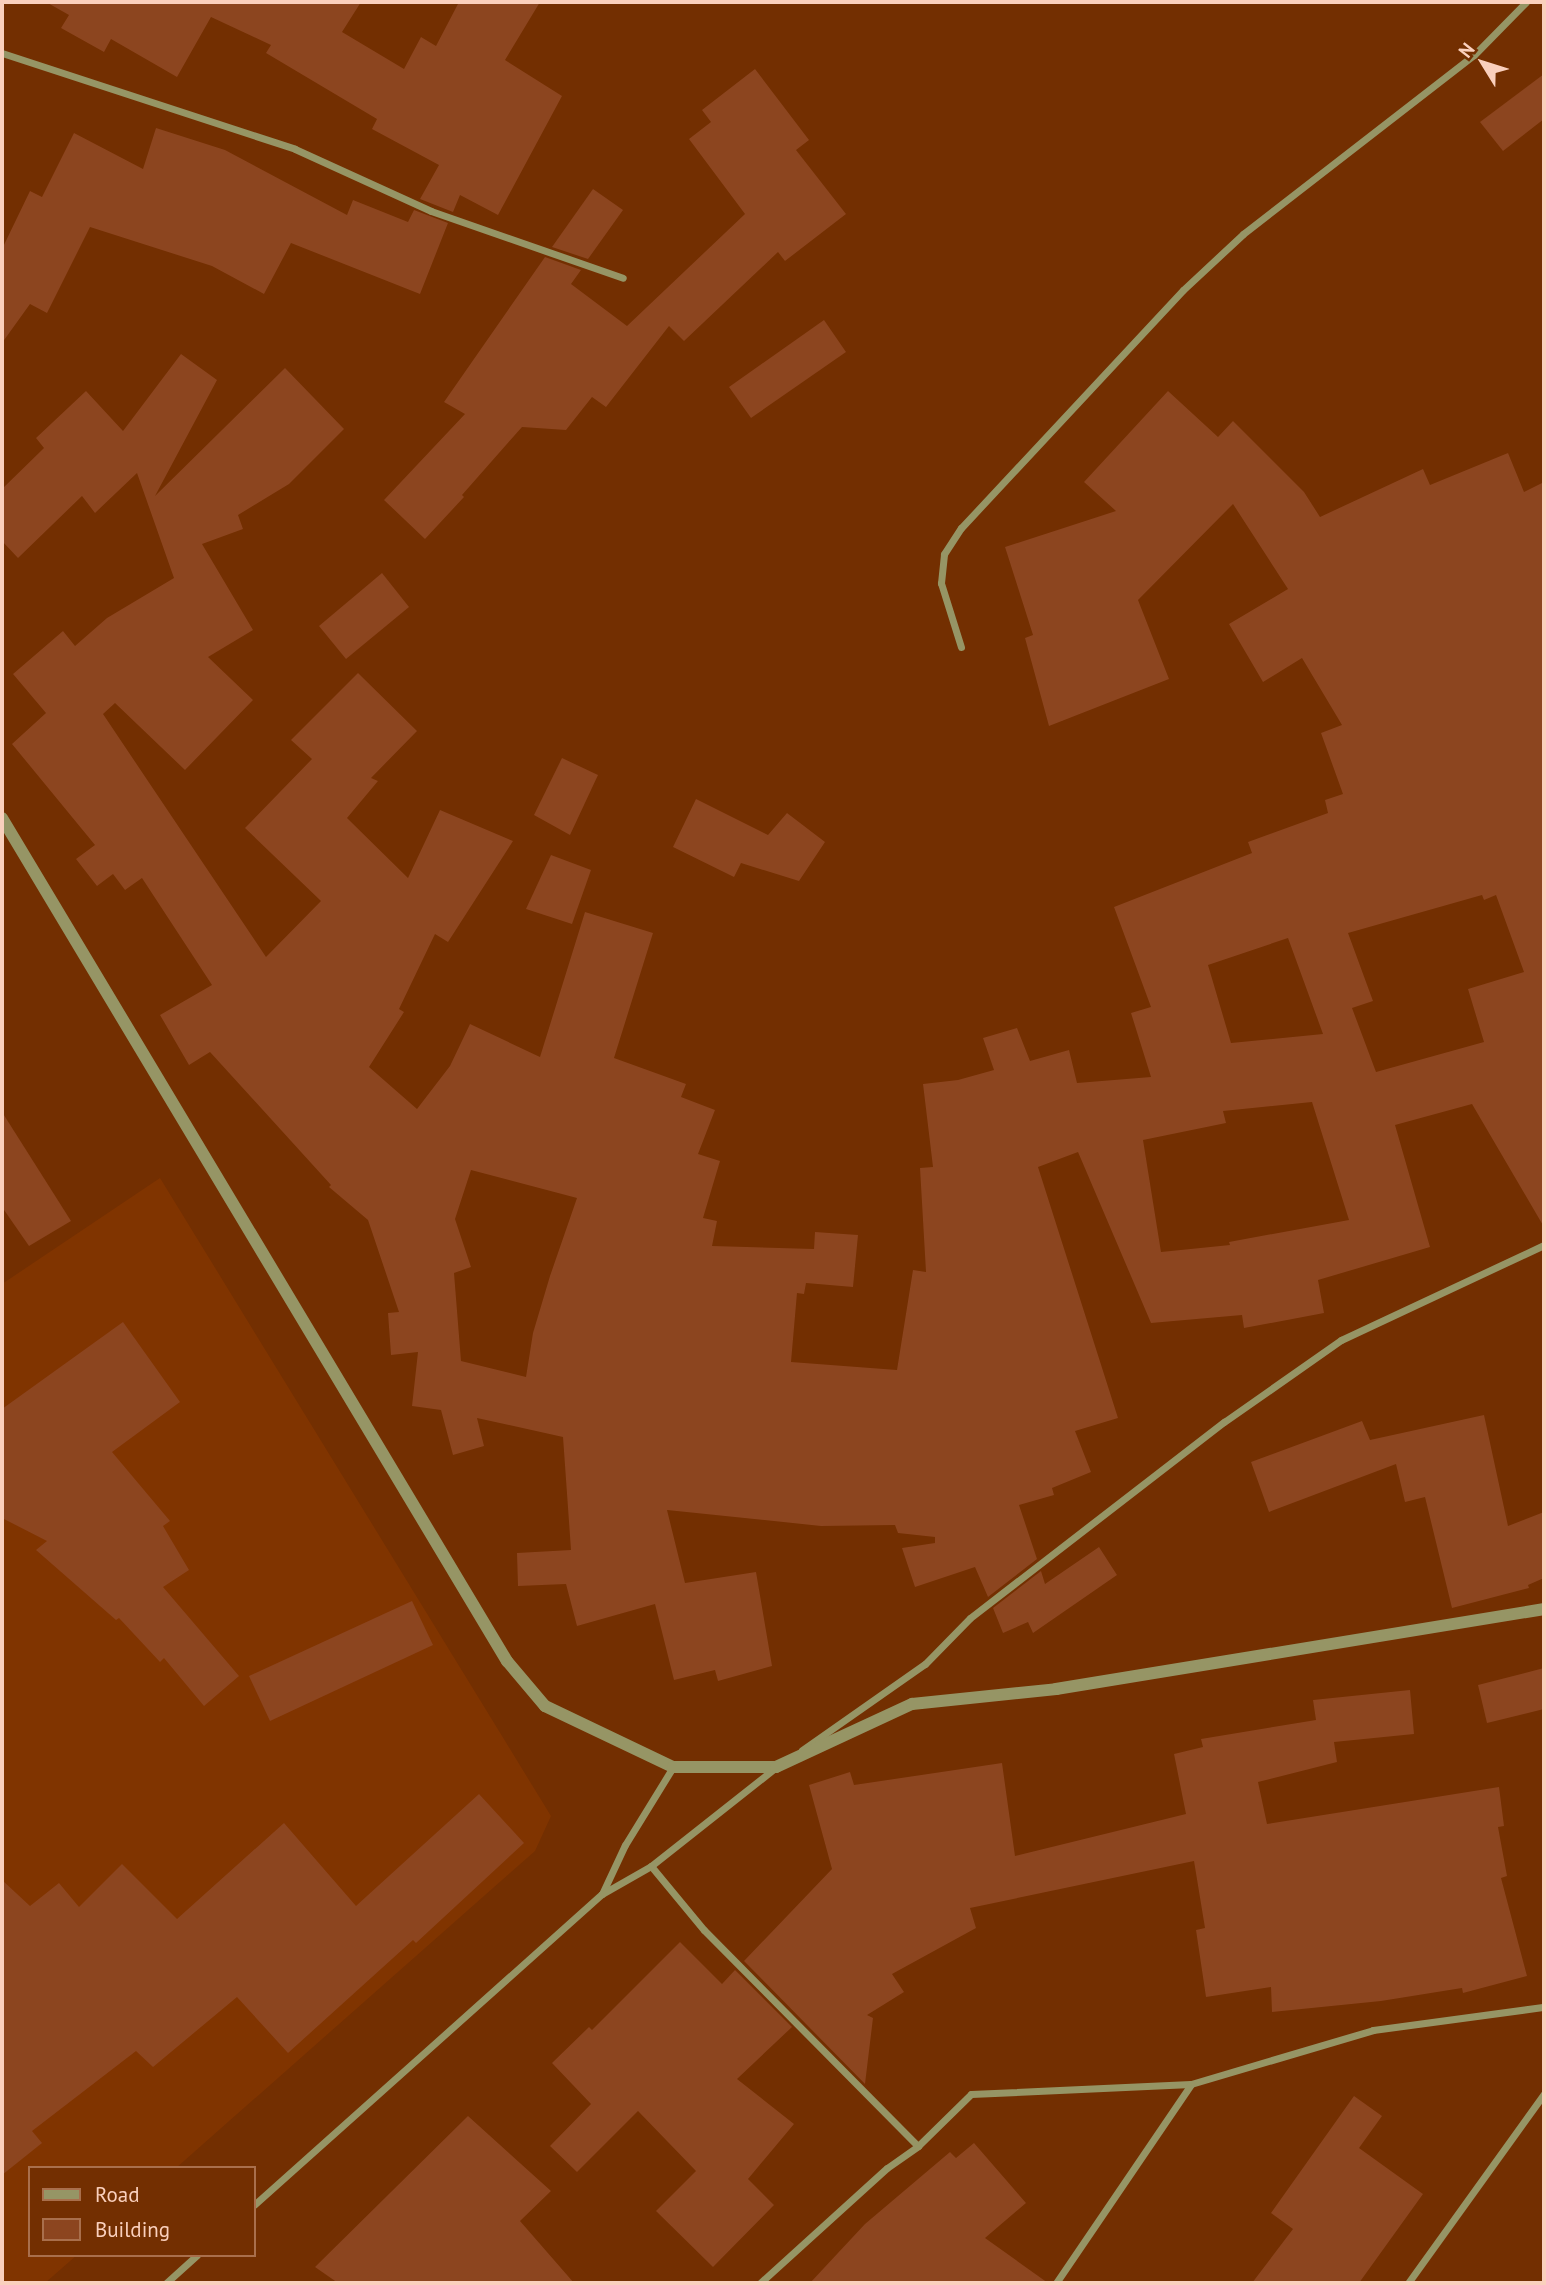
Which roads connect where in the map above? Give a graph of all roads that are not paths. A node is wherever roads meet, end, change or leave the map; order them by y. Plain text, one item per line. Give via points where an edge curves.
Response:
1 (1526, 2) edge
2 (2, 53) edge
3 (623, 278) dead end
4 (961, 647) dead end
5 (2, 818) edge
6 (1544, 1245) edge
7 (1544, 1609) edge
8 (673, 1767) junction
9 (776, 1768) junction
10 (651, 1866) junction
11 (602, 1894) junction
12 (1544, 2007) edge
13 (1191, 2084) junction
14 (1544, 2094) edge
15 (918, 2146) junction
16 (256, 2203) edge
17 (195, 2257) edge
18 (166, 2283) edge
19 (760, 2283) edge
20 (1056, 2283) edge
21 (1408, 2283) edge

1 - 4 street via 1474,55 1243,233 961,528 944,554 941,583
2 - 3 street via 295,149 431,211
5 - 8 street via 507,1661 545,1706
6 - 9 street via 1340,1340 1224,1422 970,1618 925,1664
7 - 9 street via 1056,1689 912,1704
8 - 9 street
8 - 11 street via 625,1845
9 - 10 street
10 - 11 street
10 - 15 street via 704,1930
11 - 16 street
12 - 13 street via 1373,2030
13 - 15 street via 971,2094
13 - 20 street
14 - 21 street
15 - 19 street via 887,2168
17 - 18 street

